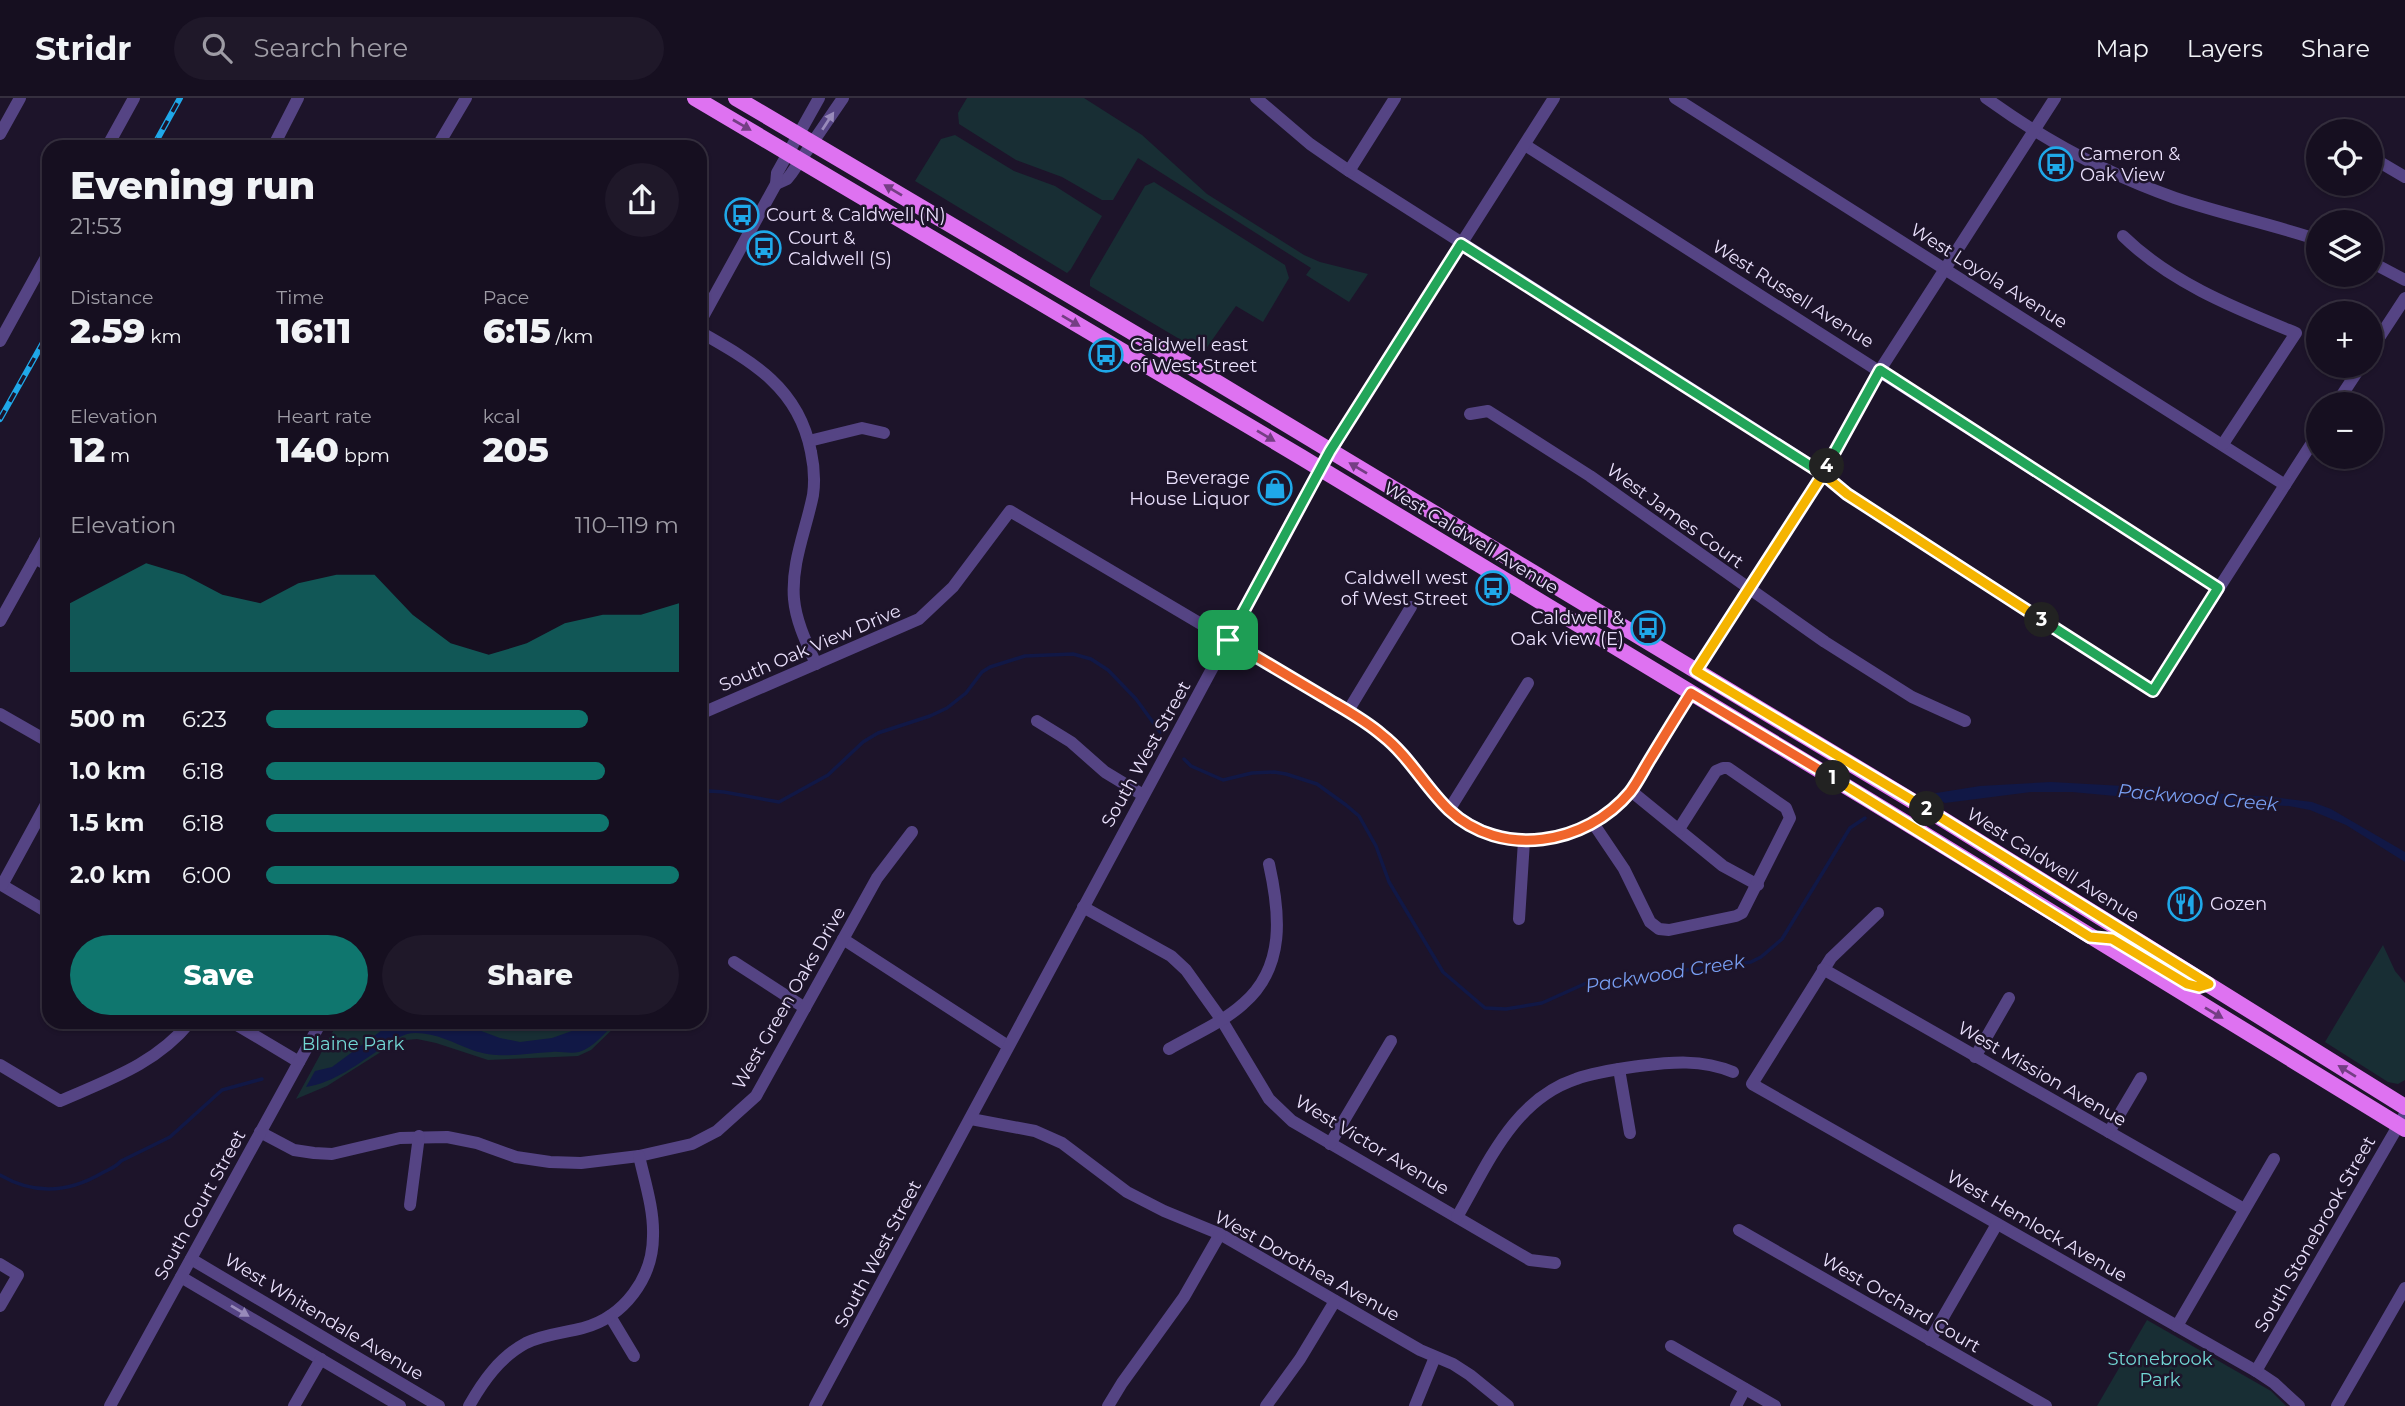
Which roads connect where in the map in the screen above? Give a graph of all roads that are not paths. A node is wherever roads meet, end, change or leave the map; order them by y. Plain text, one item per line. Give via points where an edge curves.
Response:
1 (20, 98) edge
2 (134, 98) edge
3 (298, 98) edge
4 (466, 98) edge
5 (695, 98) edge
6 (736, 98) edge
7 (819, 98) edge
8 (843, 98) edge
9 (1256, 98) edge
10 (1395, 98) edge
11 (1554, 98) edge
12 (1675, 98) edge
13 (1702, 98) edge
14 (1986, 98) edge
15 (2055, 98) edge
16 (1694, 110) junction
17 (2034, 131) junction
18 (0, 134) edge
19 (798, 134) junction
20 (111, 140) edge
21 (277, 140) edge
22 (441, 140) edge
23 (813, 143) junction
24 (1525, 145) junction
25 (795, 156) junction
26 (2383, 164) edge
27 (1349, 171) junction
28 (2405, 177) edge
29 (2123, 236) dead end
30 (2306, 236) edge
31 (1461, 244) junction
32 (961, 255) junction
33 (42, 265) edge
34 (2383, 268) edge
35 (1945, 269) junction
36 (2405, 280) edge
37 (1074, 298) junction
38 (2405, 298) edge
39 (707, 309) edge
40 (2383, 332) edge
41 (707, 336) edge
42 (0, 341) edge
43 (1880, 370) junction
44 (1470, 414) dead end
45 (884, 433) dead end
46 (809, 441) junction
47 (2223, 444) junction
48 (1330, 451) junction
49 (2306, 452) edge
50 (1320, 469) junction
51 (1823, 474) junction
52 (2285, 485) junction
53 (42, 546) edge
54 (35, 558) junction
55 (42, 562) edge
56 (2218, 588) junction
57 (1748, 590) junction
58 (1411, 607) dead end
59 (0, 621) edge
60 (1584, 628) junction
61 (1228, 640) junction
62 (816, 664) junction
63 (1696, 671) junction
64 (1528, 683) dead end
65 (1691, 693) junction
66 (707, 711) edge
67 (1348, 711) junction
68 (0, 713) edge
69 (1037, 721) dead end
70 (1965, 721) dead end
71 (42, 738) edge
72 (1631, 791) junction
73 (1143, 795) junction
74 (1449, 810) junction
75 (42, 811) edge
76 (1593, 823) junction
77 (1679, 829) junction
78 (912, 832) dead end
79 (1524, 841) junction
80 (1269, 864) dead end
81 (1, 884) edge
82 (1758, 885) junction
83 (1083, 907) junction
84 (42, 909) edge
85 (1878, 914) dead end
86 (1519, 919) dead end
87 (2090, 937) junction
88 (843, 939) junction
89 (734, 961) dead end
90 (1823, 969) junction
91 (2209, 984) junction
92 (2009, 998) dead end
93 (805, 1008) junction
94 (1221, 1019) junction
95 (183, 1029) edge
96 (245, 1029) edge
97 (317, 1029) edge
98 (1391, 1041) dead end
99 (1008, 1046) junction
100 (1169, 1049) dead end
101 (1975, 1057) junction
102 (299, 1062) junction
103 (0, 1065) edge
104 (1619, 1069) junction
105 (1733, 1072) dead end
106 (2141, 1078) dead end
107 (2405, 1107) edge
108 (971, 1119) junction
109 (2403, 1123) edge
110 (260, 1132) junction
111 (2109, 1132) junction
112 (1630, 1133) dead end
113 (419, 1136) junction
114 (1330, 1144) junction
115 (639, 1156) junction
116 (2274, 1159) dead end
117 (410, 1205) dead end
118 (2244, 1209) junction
119 (1457, 1217) junction
120 (1997, 1224) junction
121 (1739, 1230) dead end
122 (1220, 1234) junction
123 (191, 1259) junction
124 (1555, 1263) dead end
125 (0, 1264) edge
126 (181, 1277) junction
127 (2405, 1288) edge
128 (1335, 1301) junction
129 (0, 1306) edge
130 (610, 1316) junction
131 (2177, 1326) junction
132 (1930, 1340) junction
133 (1671, 1346) dead end
134 (634, 1356) dead end
135 (1435, 1357) junction
136 (321, 1359) junction
137 (2256, 1371) junction
138 (1745, 1389) junction
139 (110, 1406) edge
140 (294, 1406) edge
141 (400, 1406) edge
142 (439, 1406) edge
143 (469, 1406) edge
144 (815, 1406) edge
145 (1108, 1406) edge
146 (1266, 1406) edge
147 (1415, 1406) edge
148 (1508, 1406) edge
149 (1736, 1406) edge
150 (1775, 1406) edge
151 (2046, 1406) edge
152 (2299, 1406) edge
153 (2337, 1406) edge

1 - 18 street
2 - 20 street
3 - 21 street
4 - 22 street
5 -> 25 main road, West Caldwell Avenue
6 - 19 main road, West Caldwell Avenue
7 - 19 street
23 -> 8 street
9 - 27 street
10 - 27 street
11 - 24 street, South West Street
12 - 16 street, West Loyola Avenue
13 - 16 street
14 - 17 street
15 - 17 street
16 - 35 street, West Loyola Avenue
17 - 30 street via 2158,192
17 - 35 street
19 - 23 main road, West Caldwell Avenue
19 - 25 street
23 - 25 street
37 -> 23 main road, West Caldwell Avenue
24 - 31 street, South West Street
24 - 43 street, West Russell Avenue
25 - 32 main road, West Caldwell Avenue
25 - 39 street via 787,179 776,184
26 - 28 street
27 - 31 street
29 - 47 street via 2140,253 2192,285 2296,332
31 - 48 street, South West Street
31 - 51 street
32 - 37 main road via 987,258 1056,299
32 -> 50 main road, West Caldwell Avenue
33 - 42 street
34 - 36 street
35 - 43 street
35 - 47 street, West Loyola Avenue
37 - 48 main road, West Caldwell Avenue
38 - 40 street
41 - 46 street via 778,384
43 - 51 street
43 - 56 street, West Russell Avenue
44 - 57 street, West James Court via 1488,411 1590,476
45 - 46 street via 862,428
46 - 62 street via 814,491 794,572 794,601
47 - 52 street, West Loyola Avenue
48 - 50 street, South West Street
63 -> 48 main road, West Caldwell Avenue
49 - 52 street
50 - 60 main road, West Caldwell Avenue
50 - 61 street, South West Street
51 - 56 street via 1847,494 2153,691
51 - 57 street
52 - 56 street
53 - 54 street
54 - 55 street
54 - 59 street
57 - 63 street
57 - 70 street, West James Court via 1912,697
58 - 67 street
60 - 63 main road via 1615,635 1683,674
60 - 65 main road, West Caldwell Avenue
61 - 62 street, South Oak View Drive via 1010,511 953,587 919,619
61 - 67 street
61 - 73 street, South West Street
62 - 66 street, South Oak View Drive
63 - 91 main road, West Caldwell Avenue
64 - 74 street
65 - 72 street
65 - 87 main road, West Caldwell Avenue
67 - 74 street via 1405,755
68 - 71 street
69 - 73 street
72 - 76 street
72 - 77 street
73 - 83 street, South West Street
74 - 79 street via 1483,831
75 - 81 street
76 - 79 street via 1556,838
76 - 82 street via 1624,869 1650,922 1659,929 1742,913
77 - 82 street via 1723,866
77 - 82 street via 1716,771 1723,768 1786,808 1790,821
78 - 88 street, West Green Oaks Drive via 877,877
79 - 86 street
80 - 94 street via 1278,927 1273,954 1258,989
81 - 84 street
83 - 94 street, West Victor Avenue via 1171,956
83 - 99 street, South West Street
85 - 90 street
87 - 91 main road via 2112,939 2187,984
87 -> 109 main road, West Caldwell Avenue
88 - 93 street, West Green Oaks Drive
88 - 99 street
89 - 93 street
90 - 101 street, West Mission Avenue
90 - 120 street, West Hemlock Avenue via 1752,1084
107 -> 91 main road, West Caldwell Avenue
92 - 101 street
93 - 115 street, West Green Oaks Drive via 767,1079 743,1110 692,1144
94 - 100 street
94 - 114 street, West Victor Avenue via 1269,1099 1292,1121
95 - 103 street via 150,1059 60,1101
96 - 102 street
97 - 102 street, South Court Street
98 - 114 street
99 - 108 street, South West Street
101 - 111 street, West Mission Avenue
102 - 110 street, South Court Street
104 - 105 street via 1677,1061 1716,1065
104 - 112 street
104 - 119 street via 1567,1082 1524,1110
106 - 111 street
108 - 122 street, West Dorothea Avenue via 1035,1131 1062,1143 1127,1192
108 - 144 street, South West Street
109 - 137 street, South Stonebrook Street
110 - 113 street, West Green Oaks Drive via 294,1150 332,1154
110 - 123 street, South Court Street
111 - 118 street, West Mission Avenue
113 - 115 street, West Green Oaks Drive via 447,1137 550,1162
113 - 117 street
114 - 119 street, West Victor Avenue
115 - 130 street via 653,1234 651,1255 635,1292
116 - 118 street
118 - 131 street
119 - 124 street, West Victor Avenue via 1530,1260
120 - 131 street, West Hemlock Avenue
120 - 132 street
121 - 132 street, West Orchard Court
122 - 128 street, West Dorothea Avenue
122 - 145 street via 1184,1297
123 - 126 street, South Court Street
123 - 142 street, West Whitendale Avenue
125 - 129 street via 18,1275
126 -> 136 street, West Whitendale Avenue
126 - 139 street, South Court Street
127 - 153 street
128 - 135 street, West Dorothea Avenue
128 - 146 street
130 - 134 street
130 - 143 street via 548,1334 506,1356
131 - 137 street, West Hemlock Avenue
132 - 151 street, West Orchard Court
133 - 138 street
135 - 147 street
135 - 148 street, West Dorothea Avenue via 1470,1375
136 - 140 street
136 - 141 street, West Whitendale Avenue
137 - 152 street, West Hemlock Avenue
138 - 149 street
138 - 150 street

